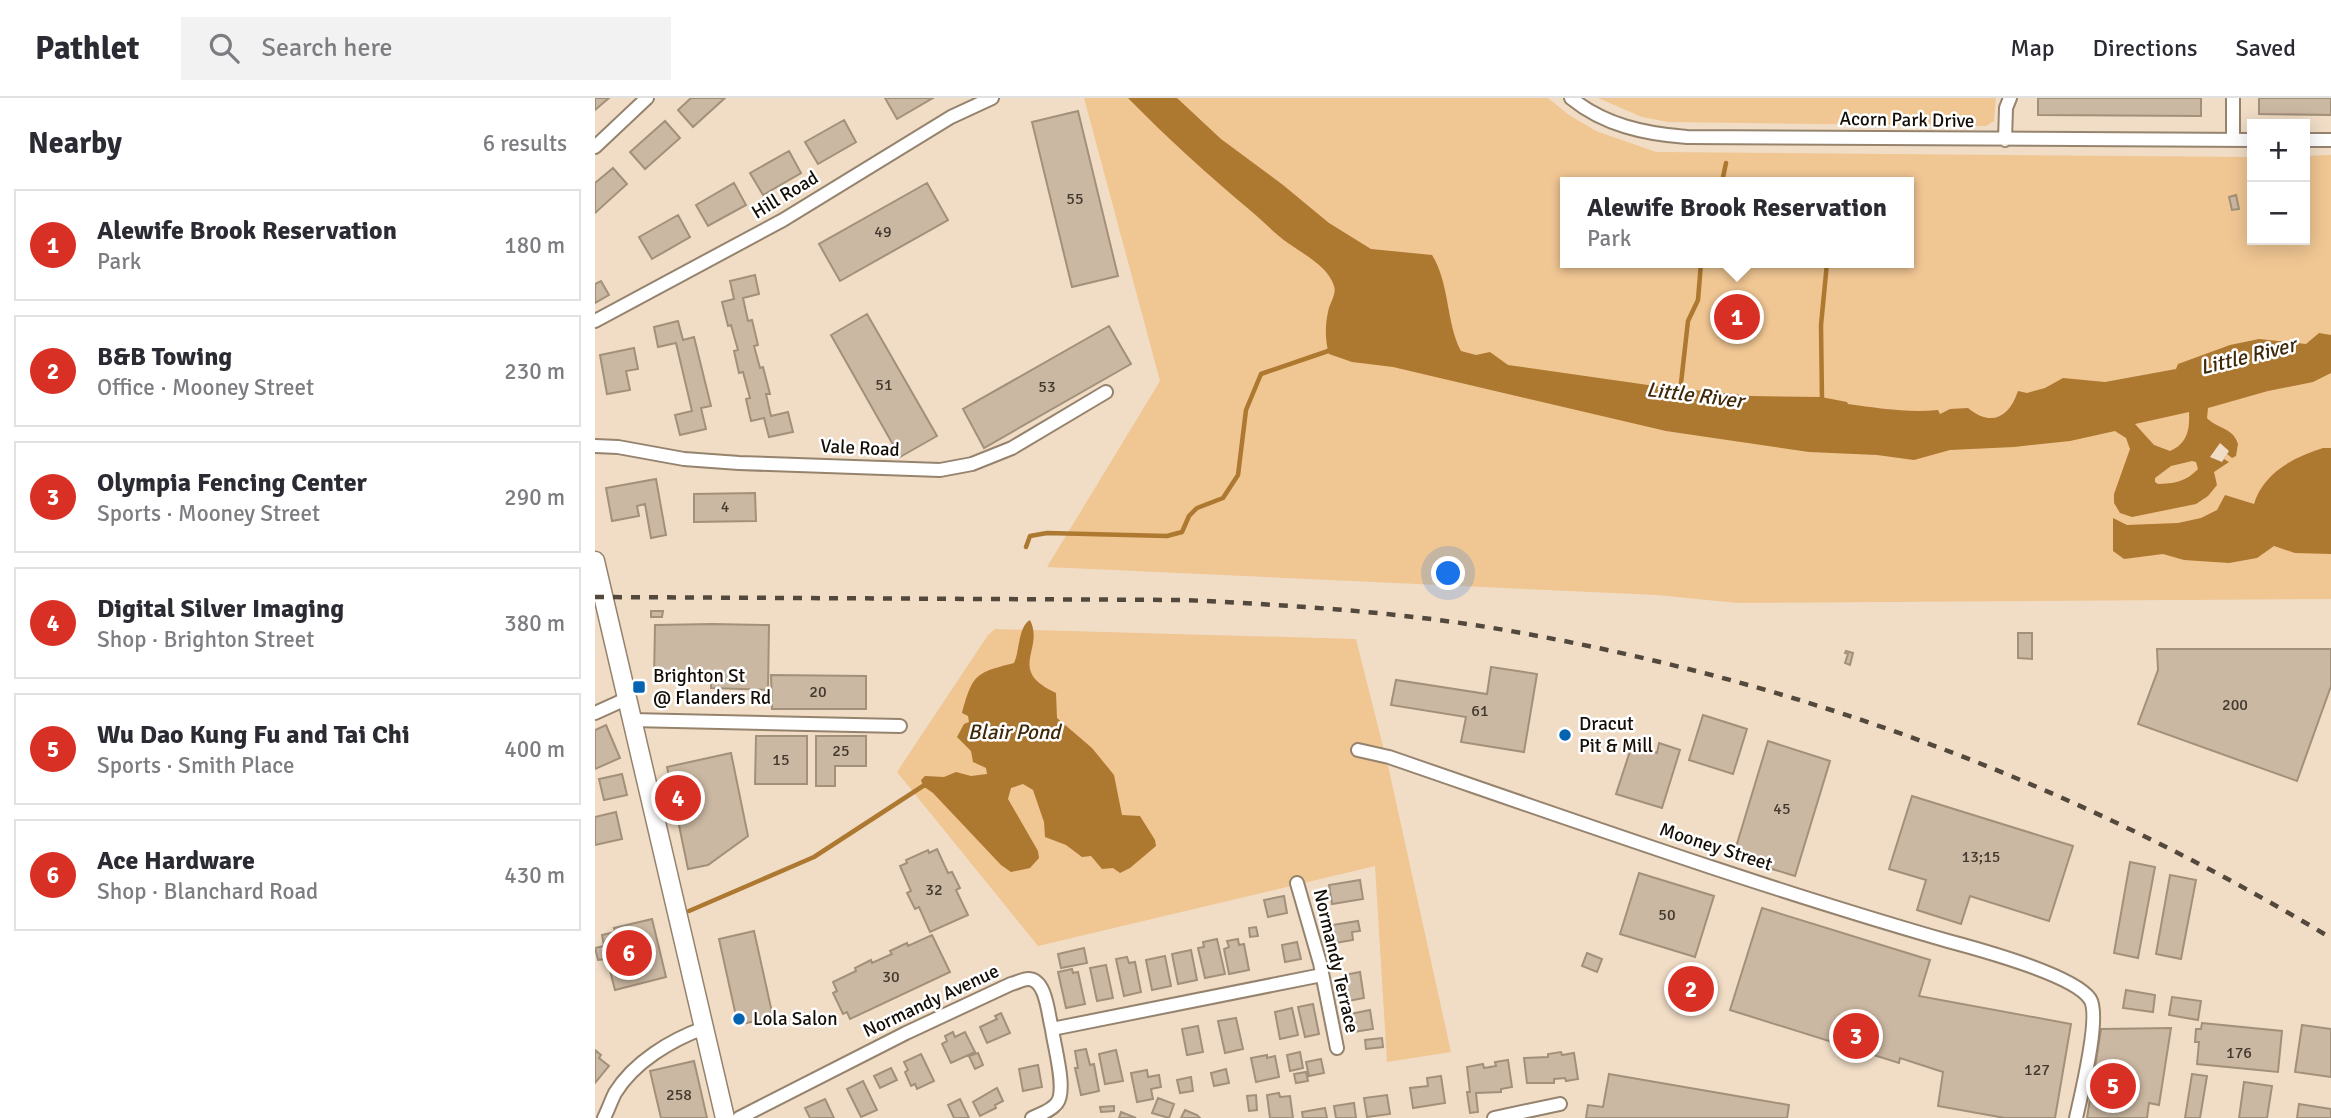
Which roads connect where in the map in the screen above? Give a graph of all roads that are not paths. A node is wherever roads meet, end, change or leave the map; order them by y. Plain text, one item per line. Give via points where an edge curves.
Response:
1 (647, 98) edge
2 (992, 98) edge
3 (1571, 98) edge
4 (2010, 98) edge
5 (2233, 98) edge
6 (2005, 140) junction
7 (2233, 140) junction
8 (2247, 140) edge
9 (2310, 140) edge
10 (2331, 140) edge
11 (595, 147) edge
12 (595, 321) edge
13 (1106, 392) dead end
14 (595, 446) edge
15 (595, 561) edge
16 (626, 699) junction
17 (595, 713) edge
18 (631, 720) junction
19 (900, 726) dead end
20 (1358, 750) dead end
21 (1297, 883) dead end
22 (1322, 975) junction
23 (703, 1028) junction
24 (1052, 1029) junction
25 (1337, 1048) dead end
26 (1560, 1104) dead end
27 (604, 1118) edge
28 (725, 1118) edge
29 (739, 1118) edge
30 (1032, 1118) edge
31 (1494, 1118) edge
32 (2076, 1118) edge

1 - 11 street
2 - 12 street, Hill Road via 951,117 783,220
3 - 6 street, Acorn Park Drive via 1597,115 1653,135
4 - 6 street
5 - 7 street
6 - 7 street, Acorn Park Drive
7 - 8 street, Acorn Park Drive
9 - 10 street
13 - 14 street, Vale Road via 1012,447 972,464 940,470 739,463
15 - 16 main road
16 - 17 street
16 - 18 main road
18 - 19 street
18 - 23 main road
20 - 32 street, Mooney Street via 2002,956 2063,981 2085,994 2094,1012
21 - 22 street, Normandy Terrace
22 - 24 street
22 - 25 street, Normandy Terrace
23 - 27 street via 668,1045 637,1068 615,1093
23 - 28 main road
24 - 29 street, Normandy Avenue via 1042,988 1028,979 1020,981 906,1032
24 - 30 street via 1062,1092 1048,1111
26 - 31 street

